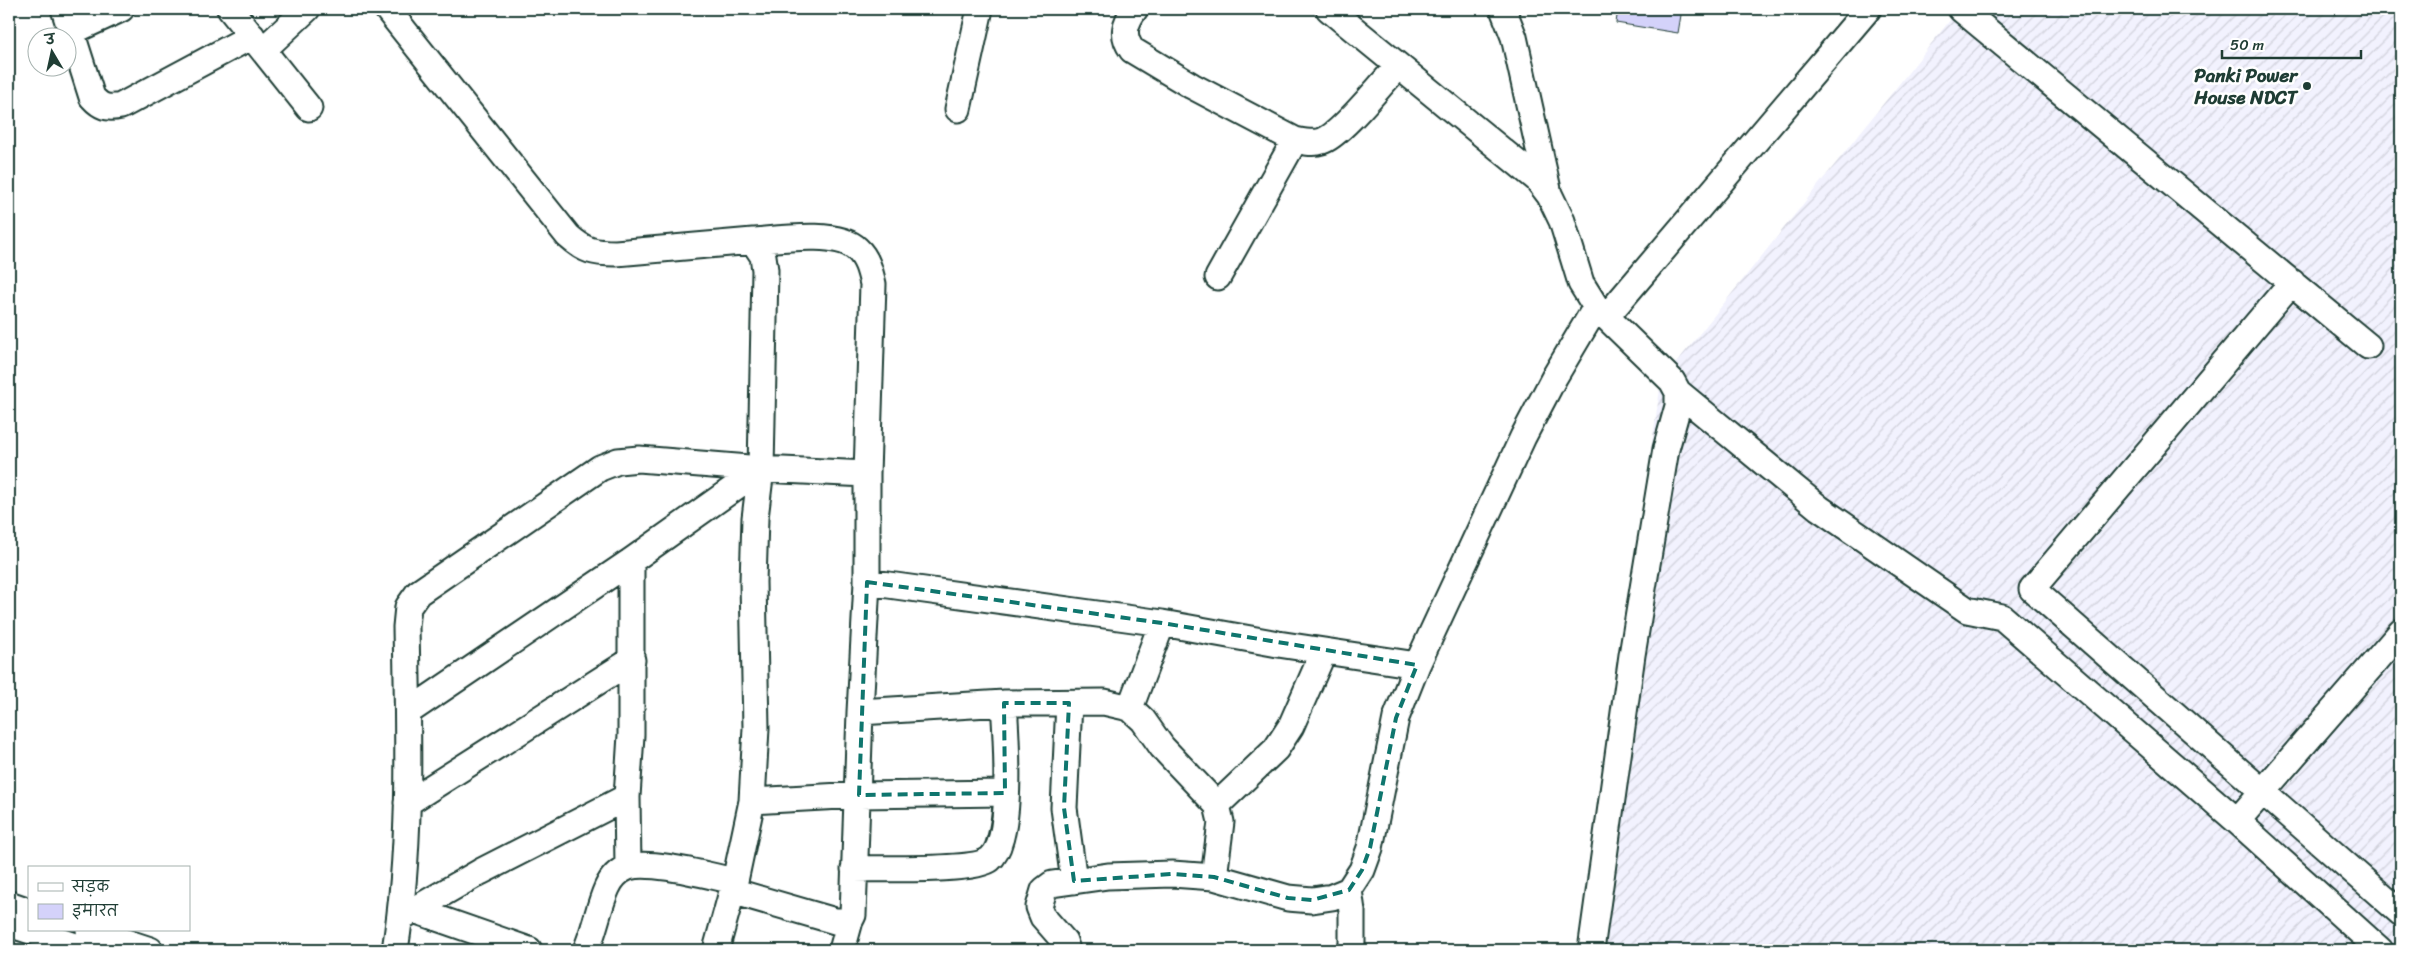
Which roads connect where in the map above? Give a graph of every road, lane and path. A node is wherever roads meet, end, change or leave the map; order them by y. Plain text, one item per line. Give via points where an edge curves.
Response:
1 (121, 9) edge
2 (230, 9) edge
3 (307, 9) edge
4 (387, 9) edge
5 (980, 9) edge
6 (1135, 9) edge
7 (1329, 9) edge
8 (1503, 9) edge
9 (1868, 9) edge
10 (1961, 9) edge
11 (68, 20) edge
12 (257, 43) junction
13 (1398, 66) junction
14 (309, 108) dead end
15 (958, 109) dead end
16 (1295, 140) junction
17 (1550, 196) junction
18 (753, 241) junction
19 (1218, 277) dead end
20 (2292, 282) junction
21 (1601, 312) junction
22 (2368, 346) dead end
23 (1678, 392) junction
24 (761, 469) junction
25 (866, 474) junction
26 (631, 561) junction
27 (867, 582) junction
28 (1162, 623) junction
29 (2401, 632) edge
30 (1324, 651) junction
31 (632, 660) junction
32 (1417, 665) junction
33 (1004, 703) junction
34 (1069, 703) junction
35 (1130, 708) junction
36 (408, 712) junction
37 (860, 712) junction
38 (2264, 792) junction
39 (1005, 793) junction
40 (859, 795) junction
41 (627, 797) junction
42 (752, 801) junction
43 (408, 803) junction
44 (1217, 805) junction
45 (2236, 821) junction
46 (628, 868) junction
47 (854, 869) junction
48 (1214, 877) junction
49 (1074, 881) junction
50 (734, 886) junction
51 (1349, 890) junction
52 (9, 904) edge
53 (28, 911) edge
54 (2401, 913) edge
55 (407, 914) junction
56 (850, 921) junction
57 (9, 924) edge
58 (28, 930) edge
59 (33, 932) edge
60 (95, 932) edge
61 (88, 950) edge
62 (150, 950) edge
63 (396, 950) edge
64 (529, 950) edge
65 (586, 950) edge
66 (716, 950) edge
67 (842, 950) edge
68 (1067, 950) edge
69 (1352, 950) edge
70 (1591, 950) edge
71 (2380, 950) edge

1 - 11 street
2 - 12 street
3 - 12 street
4 - 18 street via 568,236 581,248 596,253 616,253
5 - 15 street
6 - 16 street via 1124,31 1126,43 1132,50 1192,86
7 - 13 street
8 - 17 street via 1514,37
9 - 21 street
10 - 20 street
11 - 12 street via 92,96 99,105 110,108 121,106
12 - 14 street
13 - 16 street via 1324,141
13 - 17 street via 1537,179
16 - 19 street
17 - 21 street via 1562,221 1581,283
18 - 24 street via 763,256 765,270
18 - 25 street via 834,238 856,248 868,264 873,284
20 - 22 street
20 - 38 street via 2032,589
21 - 23 street via 1672,381
21 - 32 street via 1555,376 1523,437
23 - 45 street via 1819,508 1967,610 2002,617
23 - 70 street via 1632,655
24 - 25 street
24 - 26 street
24 - 36 street via 639,459 618,461 600,468 426,587 408,607
24 - 42 street via 755,518 756,728
25 - 27 street
26 - 31 street
26 - 36 street
27 - 28 street
27 - 37 street
28 - 30 street
28 - 35 street
29 - 38 street
30 - 32 street
30 - 44 street via 1291,726 1276,749
31 - 41 street
31 - 43 street
32 - 51 street via 1396,718 1370,848 1362,870
33 - 34 street
33 - 37 street
33 - 39 street
34 - 35 street via 1104,702
34 - 49 street via 1064,808
35 - 44 street
36 - 43 street
37 - 40 street
38 - 45 street
38 - 54 street
39 - 40 street
39 - 47 street via 1004,832 990,860 977,865
40 - 42 street
40 - 47 street
41 - 46 street
41 - 55 street via 480,872
42 - 50 street
43 - 55 street
44 - 48 street via 1221,822
45 - 71 street
46 - 50 street via 661,867
46 - 65 street via 616,874 607,888
47 - 56 street via 853,915
48 - 49 street via 1172,874 1108,876
48 - 51 street via 1312,900
49 - 68 street via 1052,884 1044,890 1039,907
50 - 56 street via 835,921
50 - 66 street
51 - 69 street
52 - 53 street
55 - 63 street
55 - 64 street
56 - 67 street
57 - 58 street
59 - 61 street
60 - 62 street

